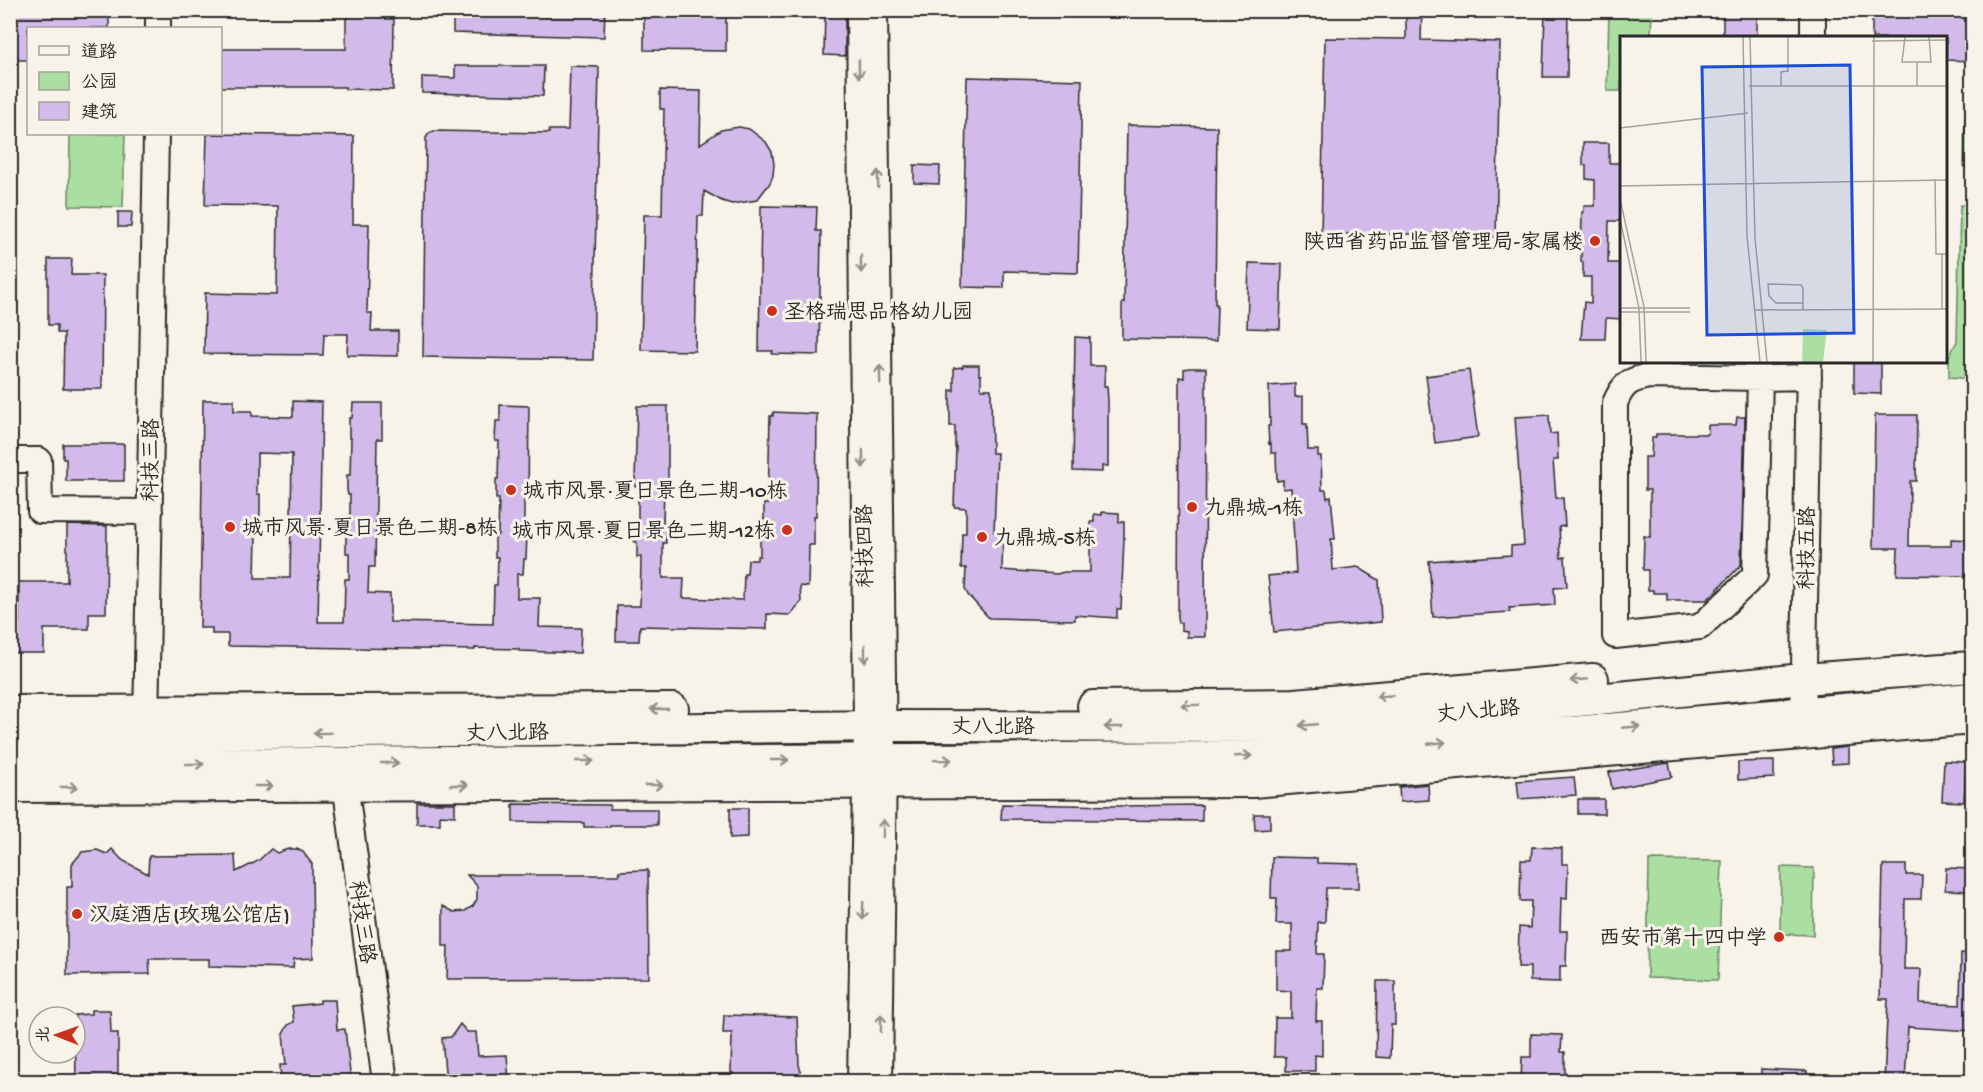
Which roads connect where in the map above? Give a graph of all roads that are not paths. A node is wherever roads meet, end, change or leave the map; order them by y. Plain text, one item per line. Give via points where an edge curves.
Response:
1 (158, 10) edge
2 (859, 10) edge
3 (876, 10) edge
4 (1813, 10) edge
5 (158, 27) edge
6 (1813, 36) edge
7 (156, 135) edge
8 (1809, 369) edge
9 (1760, 378) junction
10 (10, 460) edge
11 (150, 512) junction
12 (1972, 648) edge
13 (1972, 667) edge
14 (1803, 671) junction
15 (1972, 698) edge
16 (10, 711) edge
17 (875, 717) junction
18 (1972, 719) edge
19 (146, 723) junction
20 (1803, 723) junction
21 (10, 736) edge
22 (10, 765) edge
23 (874, 772) junction
24 (344, 774) junction
25 (145, 776) junction
26 (10, 787) edge
27 (385, 1082) edge
28 (860, 1082) edge
29 (880, 1082) edge

1 - 5 street
2 -> 17 street, 科技四路
17 -> 3 street, 科技四路
4 - 6 street
7 - 11 street, 科技三路
8 - 9 street
8 - 14 street, 科技五路
9 - 9 street via 1649,376 1634,379 1622,388 1615,403 1615,636 1700,627 1755,575
10 - 11 street via 39,460 40,511
11 - 19 street, 科技三路
12 - 14 main road
13 - 14 main road, 丈八北路
14 -> 17 main road, 丈八北路 via 1464,712 1272,727
14 - 20 street, 科技五路
15 - 20 main road, 丈八北路
16 - 19 main road
17 -> 19 main road, 丈八北路
17 - 23 street, 科技四路
18 - 20 main road
19 - 21 main road, 丈八北路
19 - 25 street, 科技三路
23 -> 20 main road, 丈八北路 via 1335,752
22 - 25 main road, 丈八北路
24 -> 23 main road, 丈八北路
23 -> 28 street, 科技四路
29 -> 23 street, 科技四路
25 -> 24 main road, 丈八北路
24 - 27 street, 科技三路
26 -> 25 main road

